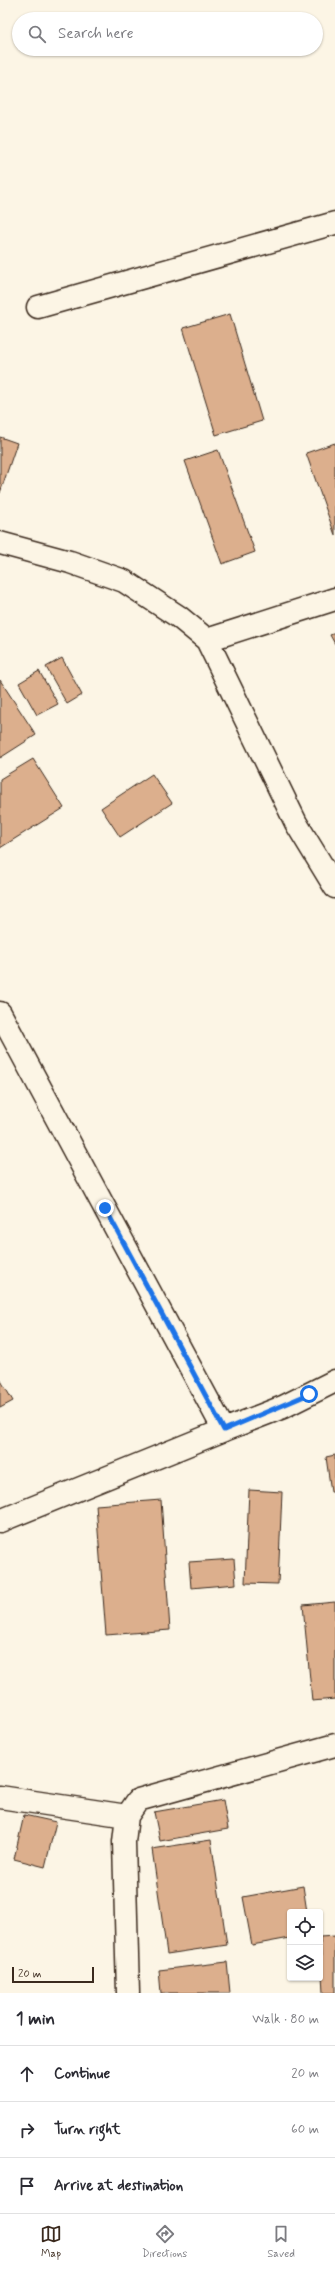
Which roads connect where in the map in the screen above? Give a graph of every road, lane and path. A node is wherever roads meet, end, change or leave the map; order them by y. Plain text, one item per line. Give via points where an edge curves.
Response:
1 (335, 223) edge
2 (38, 307) dead end
3 (0, 543) edge
4 (335, 599) edge
5 (207, 640) junction
6 (335, 887) edge
7 (0, 1013) edge
8 (335, 1381) edge
9 (224, 1430) junction
10 (0, 1521) edge
11 (335, 1745) edge
12 (0, 1797) edge
13 (127, 1816) junction
14 (128, 1993) edge

1 - 2 street
3 - 5 street via 70,562 124,581 179,617
4 - 5 street
5 - 6 street via 296,823
7 - 9 street
8 - 9 street via 283,1407
9 - 10 street
11 - 13 street via 138,1800
12 - 13 street
13 - 14 street via 124,1842

